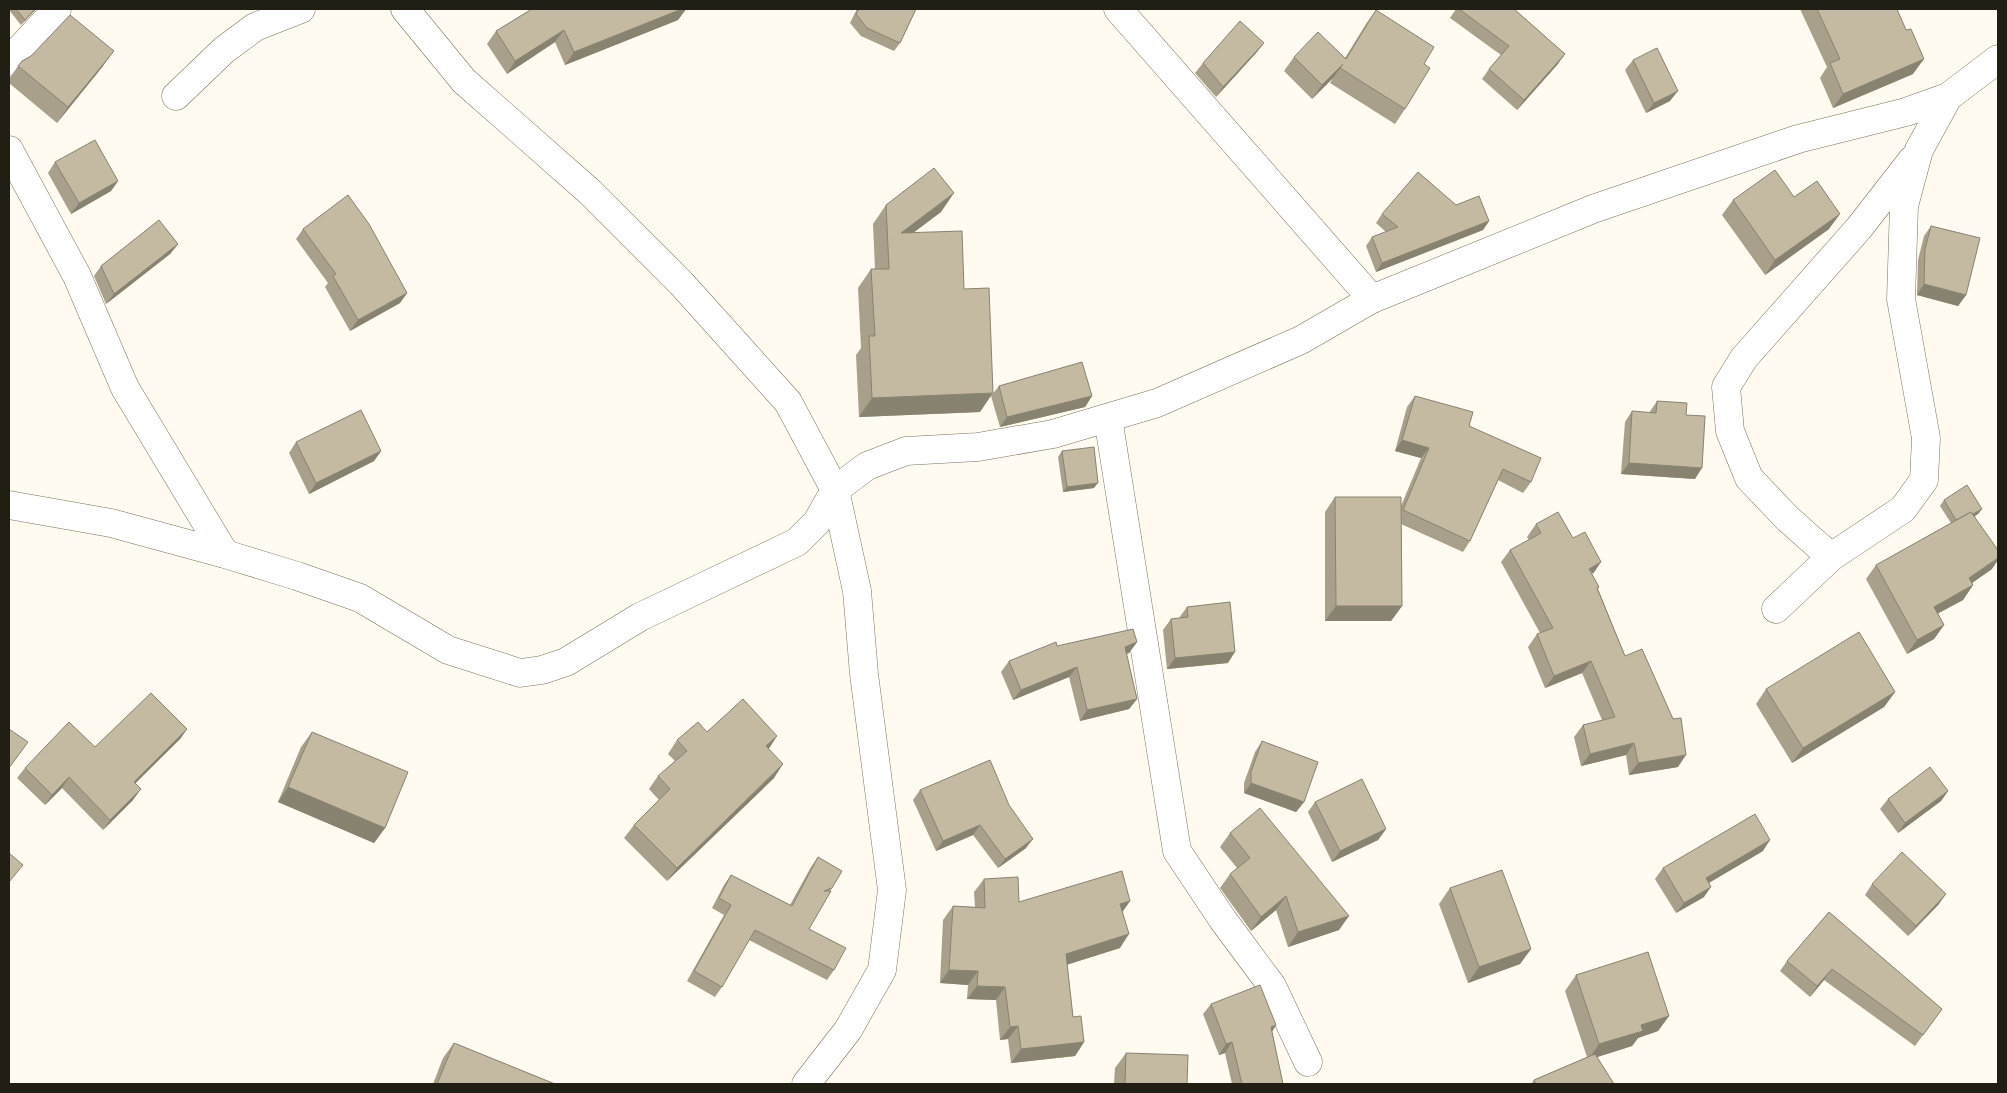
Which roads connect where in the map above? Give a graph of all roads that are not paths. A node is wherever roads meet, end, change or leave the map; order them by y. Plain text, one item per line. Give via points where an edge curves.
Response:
1 (57, 9) edge
2 (301, 9) edge
3 (405, 9) edge
4 (1118, 9) edge
5 (1998, 59) edge
6 (9, 61) edge
7 (176, 96) dead end
8 (1948, 97) junction
9 (9, 150) edge
10 (1919, 150) junction
11 (1372, 299) junction
12 (1108, 418) junction
13 (835, 490) junction
14 (9, 505) edge
15 (225, 554) junction
16 (1831, 557) junction
17 (1776, 609) dead end
18 (1308, 1062) dead end
19 (806, 1084) edge

1 - 6 street
2 - 7 street via 255,27 224,50
3 - 13 street via 464,81 590,192 681,283 782,395
4 - 11 street
5 - 8 street
8 - 10 street
8 - 11 street via 1906,112 1798,139 1603,205
9 - 15 street via 78,276 125,388
10 - 16 street via 1904,206 1902,299 1926,438 1924,480 1902,509
10 - 16 street via 1858,228 1744,358 1726,388 1730,431 1749,478
11 - 12 street via 1301,340 1157,403
12 - 13 street via 1053,434 978,446 906,450 867,466
12 - 18 street via 1177,851 1222,920 1272,986
13 - 15 street via 817,522 797,542 640,617 566,662 520,673 448,650 360,598
13 - 19 street via 857,591 864,674 892,890 882,970 848,1030
14 - 15 street via 111,523
16 - 17 street

